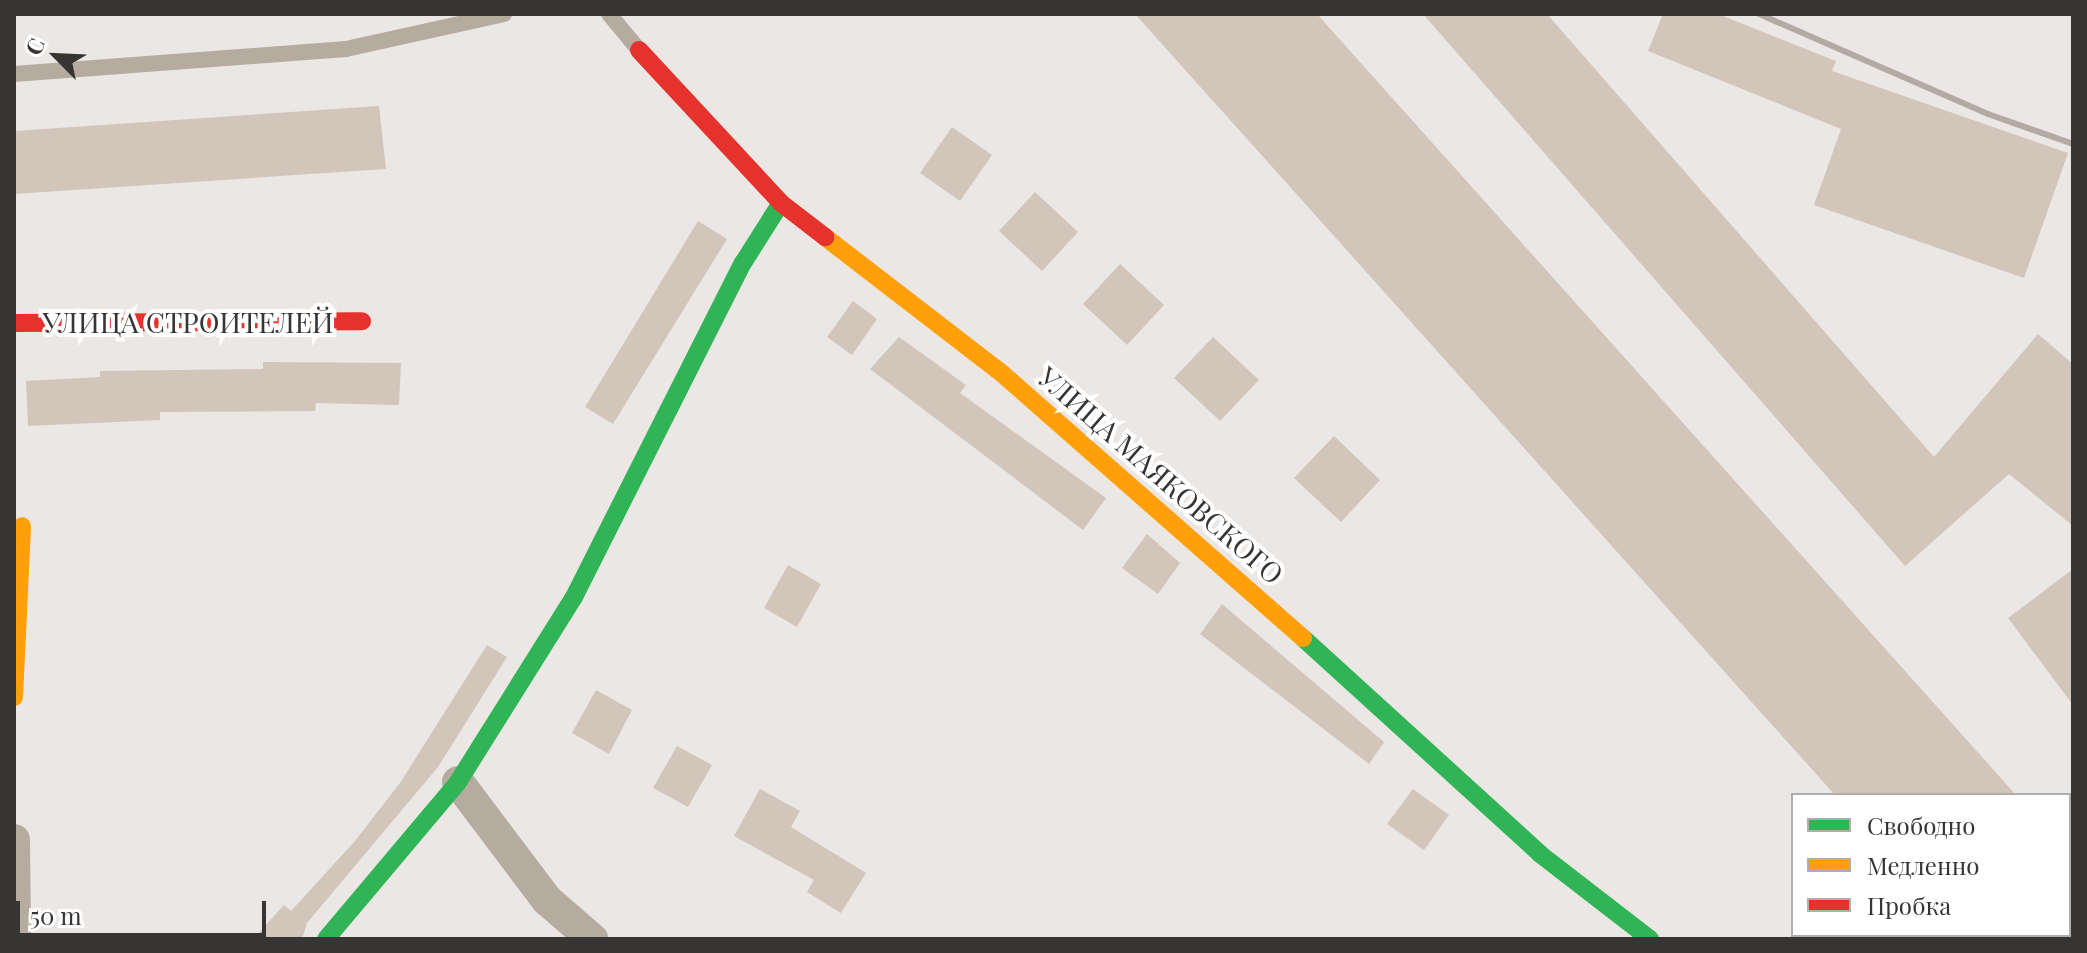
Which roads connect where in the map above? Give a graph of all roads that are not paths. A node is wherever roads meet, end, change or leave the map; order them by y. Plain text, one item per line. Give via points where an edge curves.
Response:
1 (504, 14) edge
2 (609, 14) edge
3 (639, 50) joint
4 (14, 74) edge
5 (781, 203) junction
6 (362, 321) dead end
7 (14, 323) edge
8 (22, 526) dead end
9 (14, 697) edge
10 (458, 782) junction
11 (14, 840) edge
12 (15, 937) edge
13 (326, 939) edge
14 (592, 939) edge
15 (1650, 939) edge

1 - 4 lane via 346,49
2 - 3 lane
3 - 5 street, УЛИЦА МАЯКОВСКОГО
5 - 10 street via 743,263 574,597
5 - 15 street, УЛИЦА МАЯКОВСКОГО via 998,370 1406,727 1540,854
6 - 7 street, УЛИЦА СТРОИТЕЛЕЙ
8 - 9 street
10 - 13 street
10 - 14 street via 547,900
11 - 12 street

